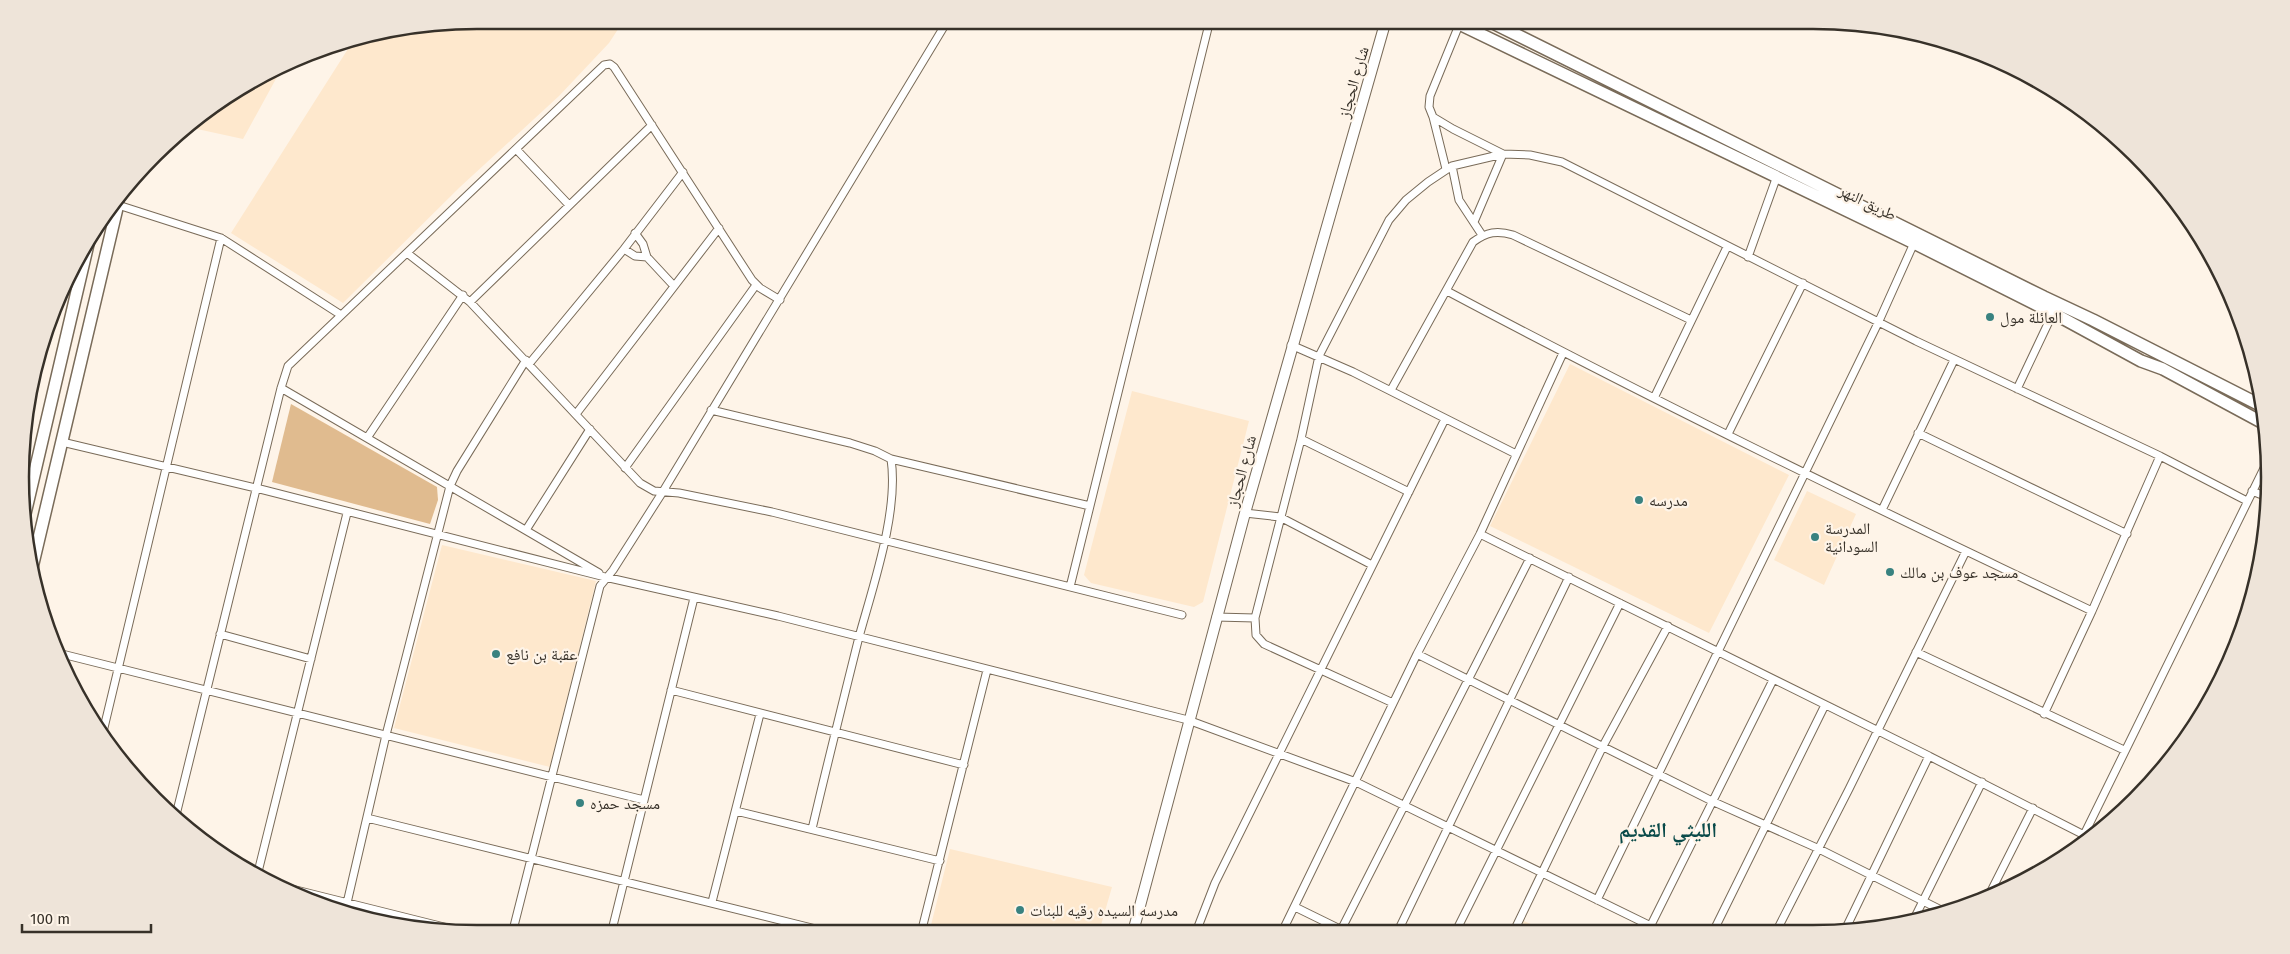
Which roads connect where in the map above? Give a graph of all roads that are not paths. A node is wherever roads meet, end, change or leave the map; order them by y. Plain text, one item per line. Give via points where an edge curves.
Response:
1 (943, 29) edge
2 (1208, 29) edge
3 (1383, 29) edge
4 (1453, 29) edge
5 (1470, 29) edge
6 (1504, 29) edge
7 (1433, 117) junction
8 (652, 125) junction
9 (516, 149) junction
10 (1503, 154) junction
11 (1449, 168) junction
12 (683, 172) junction
13 (1777, 176) junction
14 (120, 205) edge
15 (569, 205) junction
16 (117, 210) edge
17 (1474, 222) junction
18 (719, 228) junction
19 (635, 234) junction
20 (1482, 235) junction
21 (221, 238) junction
22 (1914, 243) junction
23 (1727, 247) junction
24 (624, 249) junction
25 (407, 253) junction
26 (1748, 257) junction
27 (647, 258) junction
28 (82, 266) edge
29 (1803, 283) junction
30 (756, 285) junction
31 (674, 286) junction
32 (1447, 291) junction
33 (463, 295) junction
34 (780, 300) junction
35 (470, 302) junction
36 (2054, 313) junction
37 (341, 315) junction
38 (1691, 320) junction
39 (1879, 321) junction
40 (2140, 344) junction
41 (1292, 345) junction
42 (1564, 353) junction
43 (1319, 356) junction
44 (2133, 356) junction
45 (1954, 360) junction
46 (528, 362) junction
47 (281, 388) junction
48 (2018, 389) junction
49 (1391, 390) junction
50 (1654, 398) junction
51 (2255, 402) edge
52 (711, 410) junction
53 (576, 414) junction
54 (1445, 419) junction
55 (2257, 420) edge
56 (590, 429) junction
57 (1918, 433) junction
58 (1728, 434) junction
59 (367, 438) junction
60 (1301, 438) junction
61 (62, 442) junction
62 (1516, 454) junction
63 (2160, 456) junction
64 (891, 459) junction
65 (168, 467) junction
66 (625, 468) junction
67 (1805, 473) junction
68 (2261, 474) edge
69 (450, 486) junction
70 (256, 488) junction
71 (2252, 491) junction
72 (1409, 492) junction
73 (30, 493) edge
74 (662, 493) junction
75 (2260, 494) edge
76 (2247, 501) junction
77 (1090, 506) junction
78 (1882, 510) junction
79 (45, 512) junction
80 (31, 513) edge
81 (347, 513) junction
82 (1245, 513) junction
83 (1280, 517) junction
84 (526, 530) junction
85 (1480, 534) junction
86 (2127, 534) junction
87 (438, 536) junction
88 (885, 541) junction
89 (1966, 551) junction
90 (35, 553) edge
91 (1530, 558) junction
92 (1372, 565) junction
93 (605, 577) junction
94 (1569, 577) junction
95 (1070, 587) junction
96 (694, 598) junction
97 (1620, 603) junction
98 (2092, 610) junction
99 (1182, 615) dead end
100 (1216, 617) junction
101 (1254, 618) junction
102 (1668, 626) junction
103 (220, 634) junction
104 (859, 637) junction
105 (1718, 652) junction
106 (1916, 652) junction
107 (1417, 654) junction
108 (66, 655) edge
109 (311, 659) junction
110 (118, 670) junction
111 (987, 670) junction
112 (1320, 671) junction
113 (1467, 680) junction
114 (1774, 680) junction
115 (671, 690) junction
116 (206, 692) junction
117 (1508, 701) junction
118 (1393, 703) junction
119 (1826, 704) junction
120 (297, 713) junction
121 (760, 714) junction
122 (2044, 714) junction
123 (1188, 720) junction
124 (1558, 725) junction
125 (104, 726) edge
126 (1877, 729) junction
127 (835, 731) junction
128 (386, 735) junction
129 (1603, 746) junction
130 (2124, 750) junction
131 (1278, 752) junction
132 (1929, 756) junction
133 (964, 765) junction
134 (1658, 773) junction
135 (552, 777) junction
136 (1356, 782) junction
137 (1982, 782) junction
138 (644, 800) junction
139 (1714, 802) junction
140 (1405, 805) junction
141 (2033, 808) junction
142 (177, 810) edge
143 (736, 811) junction
144 (367, 818) junction
145 (1447, 826) junction
146 (1766, 826) junction
147 (812, 829) junction
148 (2084, 835) joint
149 (1818, 848) junction
150 (1497, 850) junction
151 (532, 858) junction
152 (940, 861) junction
153 (259, 868) edge
154 (1543, 874) junction
155 (1872, 876) junction
156 (624, 880) junction
157 (1993, 887) edge
158 (322, 897) edge
159 (1597, 900) junction
160 (1923, 901) junction
161 (712, 902) junction
162 (347, 903) junction
163 (1295, 907) junction
164 (1936, 908) edge
165 (1917, 913) edge
166 (421, 921) edge
167 (1848, 923) edge
168 (514, 925) edge
169 (613, 925) edge
170 (801, 925) edge
171 (923, 925) edge
172 (1135, 925) edge
173 (1199, 925) edge
174 (1286, 925) edge
175 (1330, 925) edge
176 (1344, 925) edge
177 (1401, 925) edge
178 (1459, 925) edge
179 (1517, 925) edge
180 (1643, 925) edge
181 (1651, 925) edge
182 (1716, 925) edge
183 (1780, 925) edge

1 - 34 street
2 - 77 street
3 - 41 main road, شارع الحجاز
4 - 7 street via 1430,96 1429,107
5 - 13 main road, طريق النهر
6 - 40 main road, طريق النهر
7 - 10 street
7 - 11 street
8 - 9 street via 614,67 607,64
8 - 12 street
8 - 15 street
9 - 15 street
9 - 25 street
10 - 11 street
10 - 17 street
10 - 23 street via 1530,155 1562,162
11 - 17 street via 1459,200
11 - 43 street via 1406,200 1388,220
12 - 18 street
12 - 19 street
13 - 22 main road, طريق النهر
13 - 26 street
14 - 21 street
15 - 35 street
16 - 61 main road
17 - 20 street
18 - 30 street
18 - 31 street
19 - 24 street
19 - 27 street via 643,244
20 - 32 street via 1473,242
20 - 38 street via 1502,232 1513,235
21 - 37 street
21 - 65 street
22 - 36 main road, طريق النهر
22 - 39 street
23 - 26 street
23 - 38 street
24 - 27 street via 635,256
24 - 46 street
25 - 33 street
25 - 37 street
26 - 29 street
27 - 31 street
28 - 73 main road
29 - 39 street
29 - 58 street
30 - 34 street
30 - 66 street
31 - 53 street
32 - 42 street
32 - 49 street
33 - 35 street
33 - 59 street
34 - 52 street
35 - 46 street
36 - 44 main road, طريق النهر
36 - 48 street
37 - 47 street via 290,364
38 - 50 street
39 - 45 street
39 - 67 street
40 - 44 main road
40 - 51 main road, طريق النهر
41 - 43 street
41 - 82 main road, شارع الحجاز
42 - 50 street
42 - 62 street
43 - 49 street
43 - 60 street
44 - 55 main road, طريق النهر
45 - 48 street
45 - 57 street
46 - 53 street
46 - 69 street
47 - 59 street
47 - 70 street
48 - 63 street
49 - 54 street
50 - 58 street
52 - 64 street via 850,444
52 - 74 street
53 - 56 street
54 - 62 street
54 - 72 street
56 - 66 street
56 - 84 street
57 - 78 street
57 - 86 street
58 - 67 street
59 - 69 street
60 - 72 street
60 - 83 street
61 - 65 street
61 - 79 main road
62 - 85 street
63 - 76 street
63 - 86 street
64 - 77 street
64 - 88 street via 893,475
65 - 70 street
65 - 110 street
66 - 74 street via 640,483
67 - 78 street
67 - 105 street
68 - 71 street
69 - 84 street
69 - 87 street
70 - 81 street
70 - 103 street
71 - 75 street
71 - 76 street
72 - 92 street
74 - 88 street via 679,493 772,512
74 - 93 street via 613,570
76 - 130 street
77 - 95 street
78 - 89 street
79 - 80 main road
79 - 90 main road
81 - 87 street
81 - 109 street
82 - 83 street
82 - 100 main road, شارع الحجاز
83 - 92 street
83 - 101 street
84 - 93 street
85 - 91 street
85 - 107 street
86 - 98 street
87 - 93 street
87 - 128 street
88 - 95 street
88 - 104 street
89 - 98 street
89 - 106 street
91 - 94 street
91 - 113 street
92 - 112 street
93 - 96 street
93 - 135 street via 600,586
94 - 97 street
94 - 117 street
95 - 99 street
96 - 104 street
96 - 115 street
97 - 102 street
97 - 124 street
98 - 122 street
100 - 101 street
100 - 123 main road, شارع الحجاز
101 - 112 street via 1259,640
102 - 105 street
102 - 129 street
103 - 109 street
103 - 116 street
104 - 111 street
104 - 127 street
105 - 114 street
105 - 134 street
106 - 122 street
106 - 126 street
107 - 113 street
107 - 118 street
108 - 110 street
109 - 120 street
110 - 116 street
110 - 125 street
111 - 123 street
111 - 133 street
112 - 118 street
112 - 131 street
113 - 117 street
113 - 140 street
114 - 119 street
114 - 139 street
115 - 121 street
115 - 138 street
116 - 120 street
116 - 142 street
117 - 124 street
117 - 145 street
118 - 136 street
119 - 126 street
119 - 146 street
120 - 128 street
120 - 153 street
121 - 127 street
121 - 143 street
122 - 130 street
123 - 131 street
123 - 172 main road, شارع الحجاز
124 - 129 street
124 - 150 street
126 - 132 street
126 - 149 street
127 - 133 street
127 - 147 street
128 - 135 street
128 - 144 street
129 - 134 street
129 - 154 street
130 - 148 street
131 - 136 street
131 - 173 street via 1215,883
132 - 137 street
132 - 155 street
133 - 152 street
134 - 139 street
134 - 159 street
135 - 138 street
135 - 151 street
136 - 140 street
136 - 163 street
137 - 141 street
137 - 160 street
138 - 156 street
139 - 146 street
139 - 181 street
140 - 145 street
140 - 176 street
141 - 148 street
141 - 157 street
143 - 147 street
143 - 161 street
144 - 151 street
144 - 162 street
145 - 150 street
145 - 177 street
146 - 149 street
146 - 182 street
147 - 152 street
149 - 155 street
149 - 183 street
150 - 154 street
150 - 178 street
151 - 156 street
151 - 168 street
152 - 171 street
154 - 159 street
154 - 179 street
155 - 160 street
155 - 167 street
156 - 161 street
156 - 169 street
158 - 162 street
159 - 180 street
160 - 164 street
160 - 165 street
161 - 170 street
162 - 166 street
163 - 174 street
163 - 175 street

